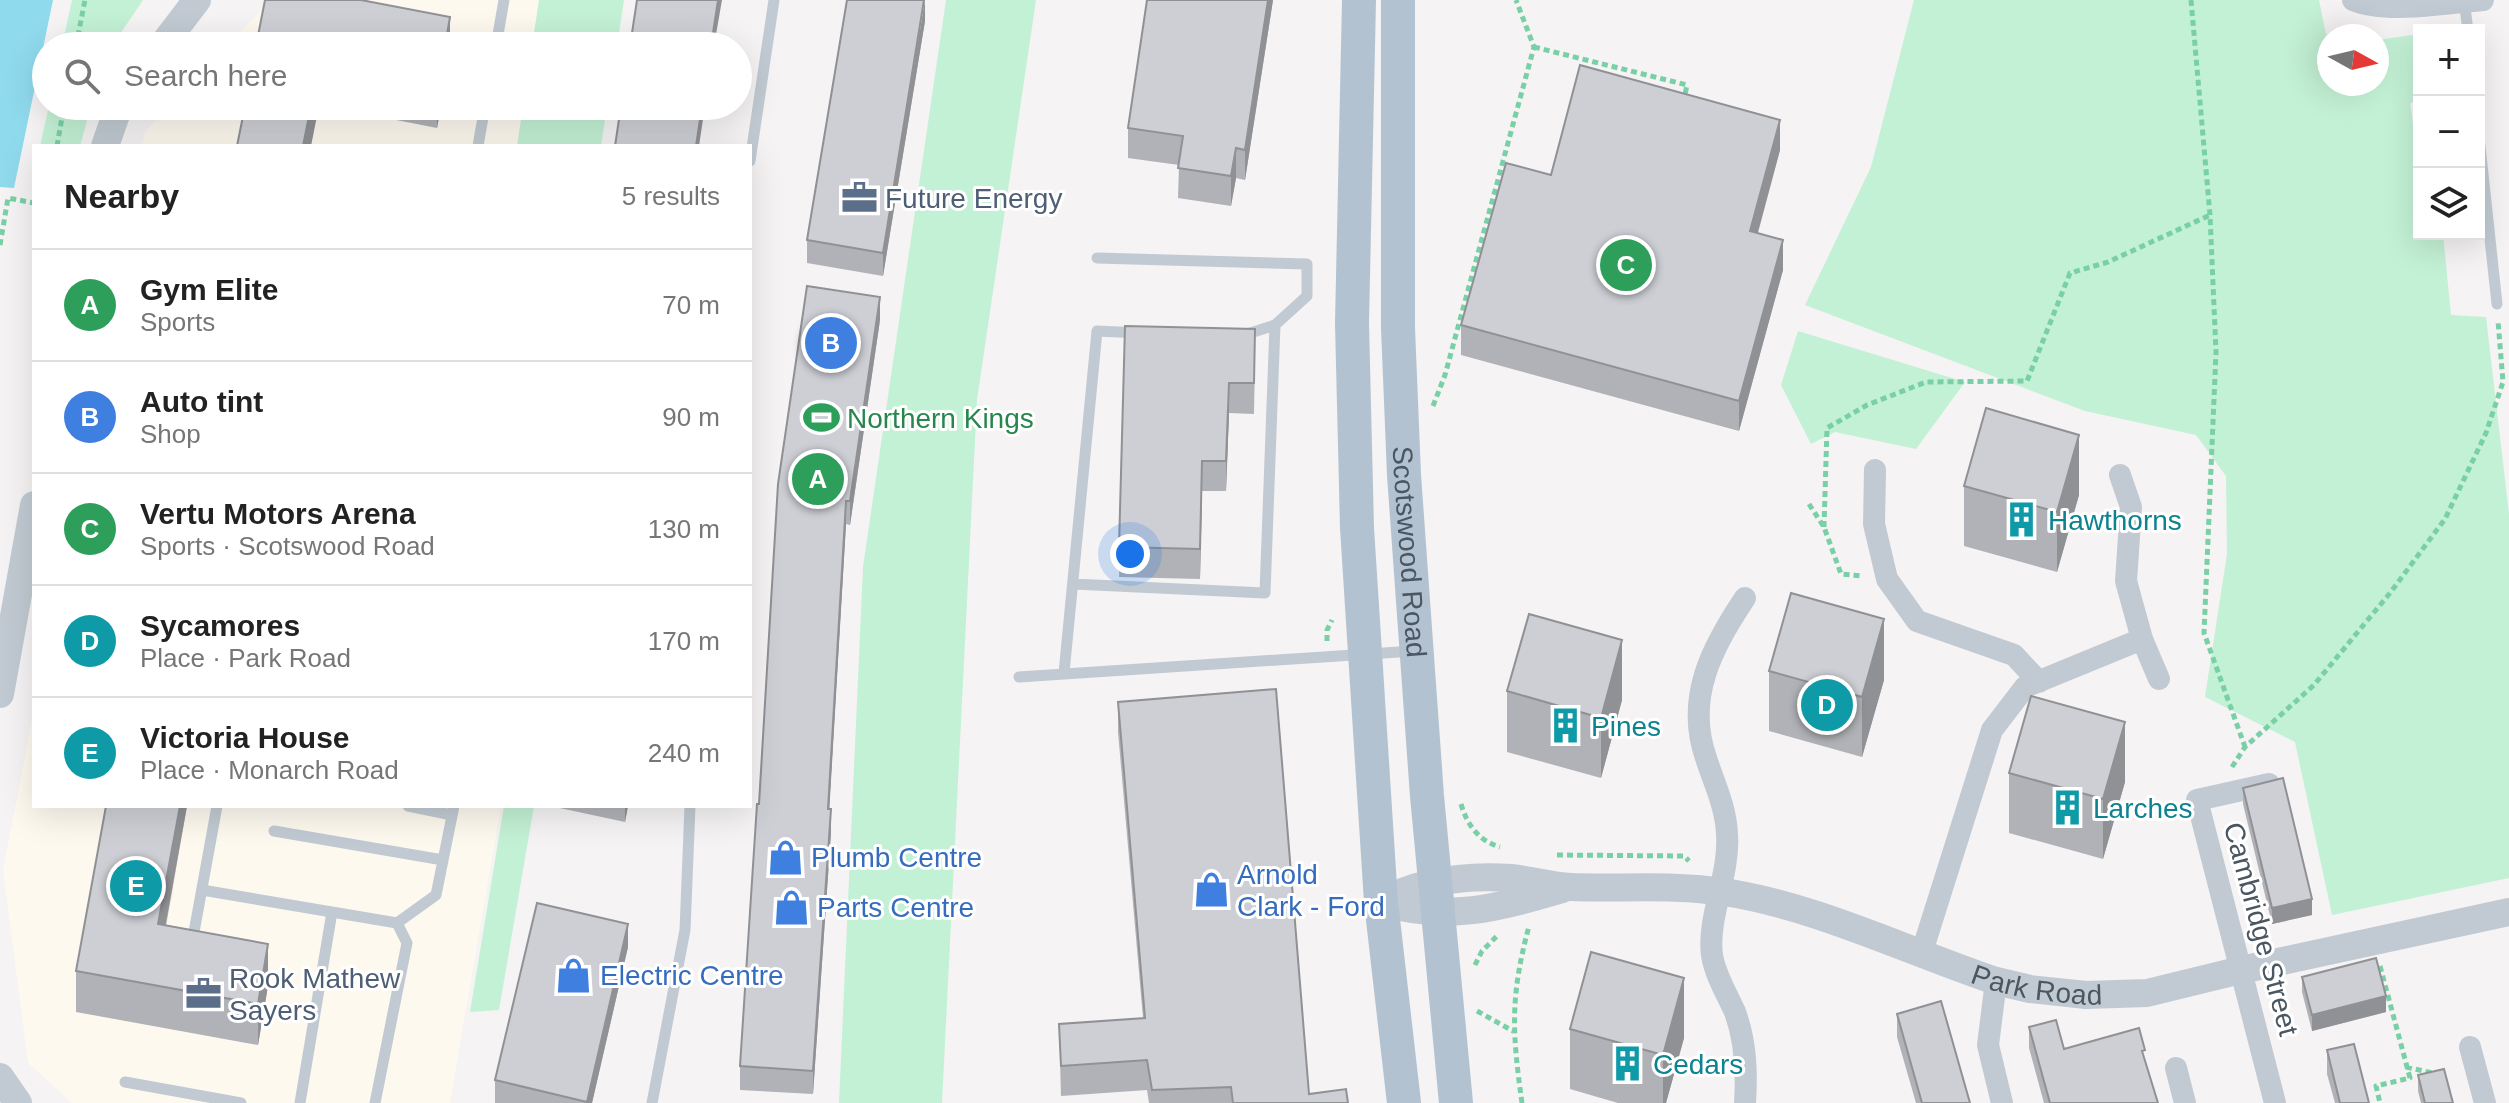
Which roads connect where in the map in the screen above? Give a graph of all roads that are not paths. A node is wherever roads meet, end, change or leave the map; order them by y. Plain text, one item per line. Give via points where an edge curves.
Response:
1 (197, 0) edge
2 (504, 0) edge
3 (774, 0) edge
4 (1359, 0) edge
5 (1398, 0) edge
6 (2353, 0) edge
7 (2474, 1) edge
8 (2469, 24) edge
9 (173, 32) edge
10 (498, 32) edge
11 (114, 120) edge
12 (483, 120) edge
13 (106, 144) edge
14 (478, 144) edge
15 (752, 148) edge
16 (2482, 168) edge
17 (1097, 258) dead end
18 (2497, 304) road end
19 (1275, 325) junction
20 (1160, 334) edge
21 (1233, 337) edge
22 (1875, 470) dead end
23 (2120, 475) dead end
24 (32, 516) edge
25 (1073, 584) junction
26 (1745, 598) dead end
27 (2142, 639) junction
28 (1416, 651) junction
29 (1366, 654) junction
30 (1064, 673) junction
31 (1019, 677) dead end
32 (2159, 679) dead end
33 (2039, 682) junction
34 (0, 694) edge
35 (2275, 782) edge
36 (217, 808) edge
37 (426, 808) edge
38 (690, 808) edge
39 (453, 811) edge
40 (274, 831) dead end
41 (443, 860) junction
42 (202, 890) junction
43 (1722, 891) junction
44 (1436, 897) junction
45 (1381, 902) junction
46 (332, 912) junction
47 (2509, 912) edge
48 (397, 923) junction
49 (1921, 955) junction
50 (190, 956) edge
51 (2241, 970) junction
52 (1996, 981) junction
53 (2470, 1047) dead end
54 (2176, 1068) dead end
55 (0, 1077) edge
56 (125, 1082) dead end
57 (2482, 1093) edge
58 (18, 1103) edge
59 (241, 1103) edge
60 (300, 1103) edge
61 (375, 1103) edge
62 (652, 1103) edge
63 (1404, 1103) edge
64 (1456, 1103) edge
65 (1745, 1103) edge
66 (2002, 1103) edge
67 (2185, 1103) edge
68 (2275, 1103) edge

1 - 9 street
2 - 10 lane
3 - 15 lane
4 - 29 main road, Scotswood Road via 1353,413
5 - 28 main road, Scotswood Road via 1398,328
6 - 7 street via 2367,6
7 - 8 lane
11 - 13 street
12 - 14 lane
16 - 18 lane
17 - 19 lane via 1307,264 1307,296
19 - 21 lane
19 - 25 lane via 1265,593
20 - 25 lane via 1097,331
22 - 33 street via 1874,524 1887,579 1917,621 2014,655
23 - 27 street via 2131,507 2126,581
24 - 34 street
25 - 30 lane
26 - 43 street via 1712,651 1702,677 1698,717 1704,754 1726,819
27 - 32 street
27 - 33 street
28 - 29 lane
28 - 44 main road, Scotswood Road
29 - 30 lane
29 - 45 main road, Scotswood Road
30 - 31 lane
33 - 49 street via 2025,687 1992,730
35 - 51 street, Cambridge Street via 2197,800
36 - 42 lane
37 - 39 lane
38 - 62 lane via 685,930
39 - 41 lane
40 - 41 lane
41 - 48 lane via 436,895
42 - 46 lane
42 - 50 lane
43 - 44 street, Park Road via 1571,887 1499,878
43 - 49 street, Park Road via 1795,908
43 - 65 street via 1712,956 1741,1035
44 - 45 street, Park Road via 1406,888
44 - 64 main road, Scotswood Road
45 - 63 main road, Scotswood Road
46 - 48 lane
46 - 60 lane
47 - 51 street, Park Road
48 - 61 lane via 407,943
49 - 52 street, Park Road
51 - 52 street, Park Road via 2147,993 2086,995
51 - 68 street, Cambridge Street
52 - 66 street via 1988,1045
53 - 57 street
54 - 67 street
55 - 58 street
56 - 59 lane

